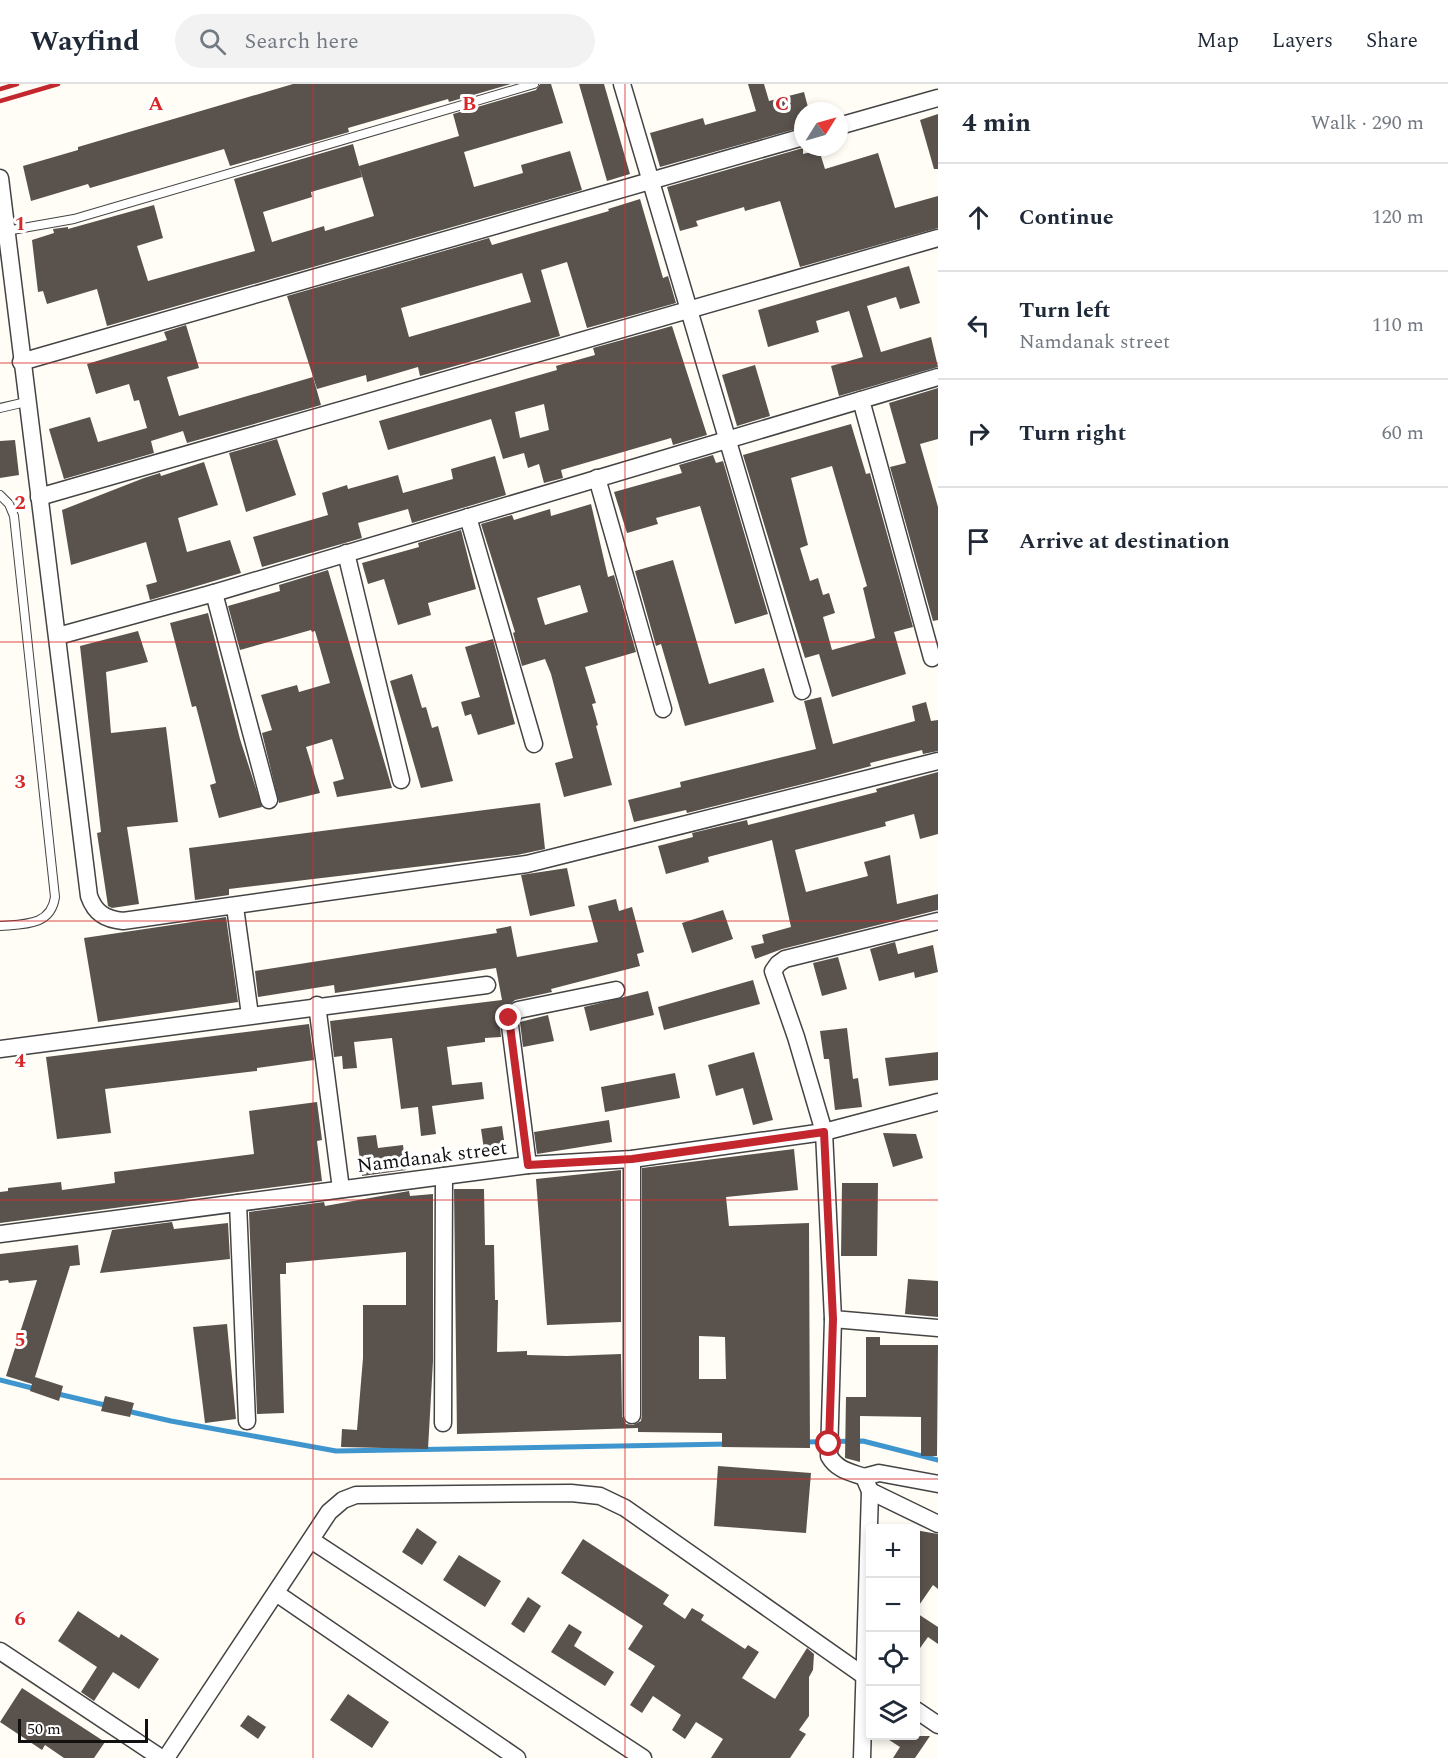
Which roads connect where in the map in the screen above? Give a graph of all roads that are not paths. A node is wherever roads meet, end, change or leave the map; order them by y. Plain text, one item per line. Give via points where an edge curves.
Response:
1 (534, 84) edge
2 (622, 84) edge
3 (938, 98) edge
4 (848, 123) edge
5 (794, 140) edge
6 (0, 178) edge
7 (649, 182) junction
8 (6, 231) junction
9 (938, 238) edge
10 (689, 309) junction
11 (21, 362) junction
12 (938, 377) edge
13 (861, 400) junction
14 (26, 402) junction
15 (0, 408) edge
16 (727, 439) junction
17 (597, 478) junction
18 (0, 495) edge
19 (39, 497) junction
20 (468, 517) junction
21 (346, 553) junction
22 (214, 593) junction
23 (58, 636) junction
24 (932, 658) dead end
25 (802, 691) dead end
26 (663, 709) dead end
27 (534, 744) dead end
28 (938, 761) edge
29 (401, 780) dead end
30 (269, 800) dead end
31 (235, 907) junction
32 (938, 921) edge
33 (0, 926) edge
34 (487, 985) dead end
35 (616, 990) dead end
36 (317, 1005) junction
37 (250, 1015) junction
38 (0, 1049) edge
39 (938, 1102) edge
40 (824, 1132) junction
41 (632, 1159) junction
42 (528, 1165) junction
43 (444, 1176) junction
44 (341, 1189) junction
45 (238, 1203) junction
46 (0, 1234) edge
47 (833, 1319) junction
48 (938, 1328) edge
49 (632, 1415) dead end
50 (247, 1420) dead end
51 (443, 1424) dead end
52 (867, 1484) junction
53 (938, 1484) edge
54 (938, 1524) edge
55 (311, 1539) junction
56 (276, 1593) junction
57 (868, 1632) edge
58 (0, 1651) edge
59 (866, 1678) edge
60 (867, 1686) edge
61 (920, 1713) edge
62 (938, 1725) edge
63 (161, 1758) edge
64 (166, 1758) edge
65 (517, 1758) edge
66 (643, 1758) edge
67 (862, 1758) edge

1 - 8 lane via 74,219
2 - 7 street
3 - 4 street
5 - 7 street
6 - 8 street
7 - 10 street
7 - 11 street
8 - 11 street
9 - 10 street
10 - 16 street
10 - 19 street
11 - 14 street
12 - 13 street
13 - 16 street
13 - 24 street
14 - 15 lane
14 - 19 street
16 - 17 street
16 - 25 street
17 - 20 street
17 - 26 street
18 - 33 lane via 14,516 55,897 46,918 35,923
19 - 23 street
20 - 21 street
20 - 27 street
21 - 22 street
21 - 29 street
22 - 23 street
22 - 30 street
23 - 31 street via 93,908 111,920 123,921
28 - 31 street via 527,864
31 - 37 street
32 - 40 street via 785,959 773,971
34 - 36 street
35 - 42 street via 518,1010 509,1018
36 - 37 street
36 - 44 street
37 - 38 street
39 - 40 street, Namdanak street
40 - 41 street, Namdanak street
40 - 47 street
41 - 42 street, Namdanak street
41 - 49 street
42 - 43 street, Namdanak street
43 - 44 street, Namdanak street
43 - 51 street
44 - 45 street, Namdanak street
45 - 46 street, Namdanak street
45 - 50 street
47 - 48 street
47 - 52 street via 829,1456 834,1464
52 - 53 street via 879,1473
52 - 54 street
52 - 57 street
55 - 56 street
55 - 59 street via 330,1512 356,1495 600,1496 625,1508
55 - 66 street
56 - 64 street
56 - 65 street
58 - 63 street
60 - 67 street
61 - 62 street

